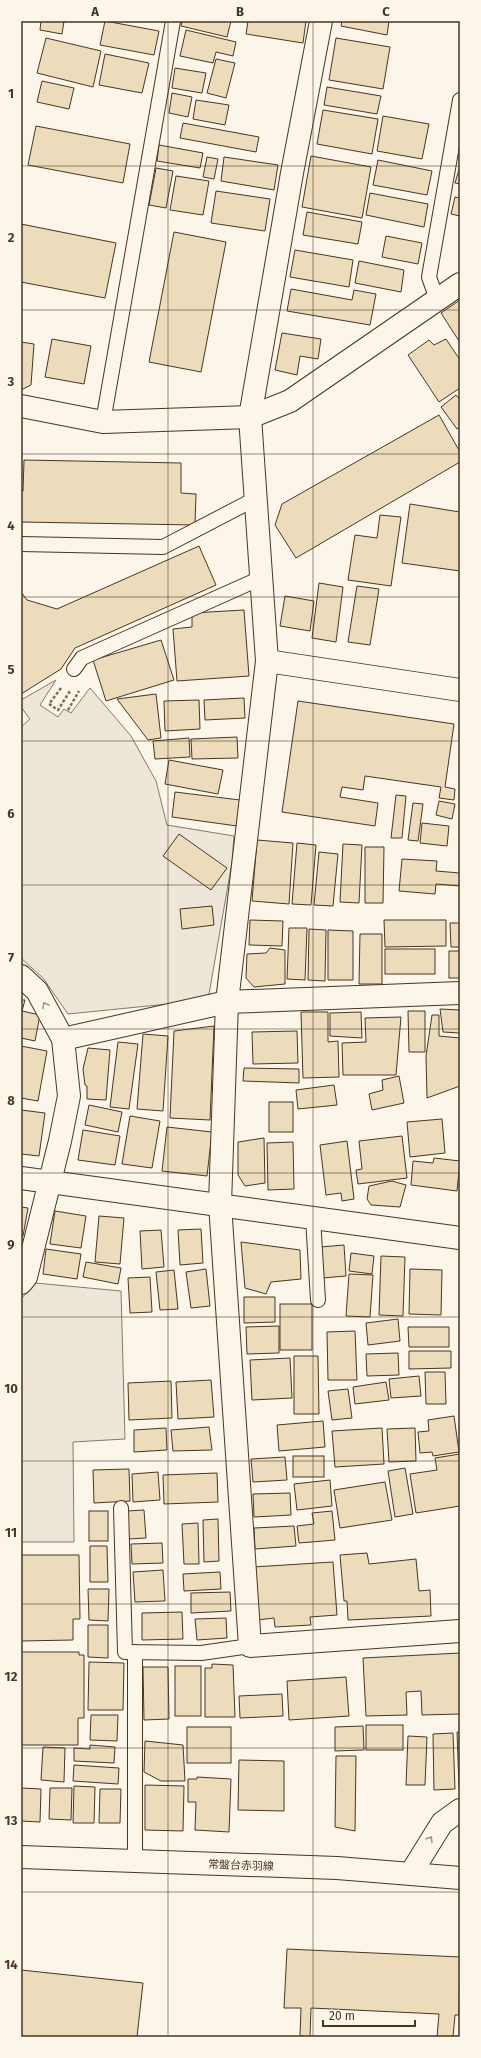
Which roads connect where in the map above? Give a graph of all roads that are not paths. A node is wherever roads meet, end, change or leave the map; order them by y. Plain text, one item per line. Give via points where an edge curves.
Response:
1 (173, 21) edge
2 (321, 21) edge
3 (460, 100) edge
4 (460, 284) edge
5 (437, 300) junction
6 (21, 406) edge
7 (250, 417) junction
8 (102, 422) junction
9 (256, 499) junction
10 (21, 544) edge
11 (261, 578) junction
12 (267, 661) junction
13 (74, 669) dead end
14 (460, 690) edge
15 (21, 976) edge
16 (460, 993) edge
17 (227, 1002) junction
18 (63, 1038) junction
19 (21, 1178) edge
20 (50, 1182) junction
21 (220, 1204) junction
22 (313, 1218) junction
23 (460, 1238) edge
24 (21, 1283) edge
25 (318, 1300) dead end
26 (121, 1508) dead end
27 (460, 1631) edge
28 (250, 1646) junction
29 (135, 1652) junction
30 (460, 1810) edge
31 (21, 1857) edge
32 (135, 1861) junction
33 (411, 1873) junction
34 (460, 1878) edge

1 - 8 lane
2 - 7 street
3 - 5 lane via 429,277
4 - 5 street
5 - 7 street via 290,401
6 - 8 street
7 - 8 street
7 - 9 street
9 - 10 lane via 164,547
9 - 11 street
11 - 12 street
11 - 13 lane via 82,658
12 - 14 street
12 - 17 street
18 -> 15 street via 37,991
16 - 17 street
17 - 18 street
17 - 21 street
18 - 20 street via 69,1096
19 - 20 street
20 - 21 street
20 - 24 street via 26,1277
21 - 22 street
21 - 28 street
22 - 23 street
22 - 25 lane
26 - 29 lane via 125,1652
27 - 28 street
28 - 29 lane via 201,1653
29 - 32 lane
33 -> 30 street via 442,1822
31 - 32 street, 常盤台赤羽線
32 - 33 street, 常盤台赤羽線
33 - 34 street, 常盤台赤羽線

